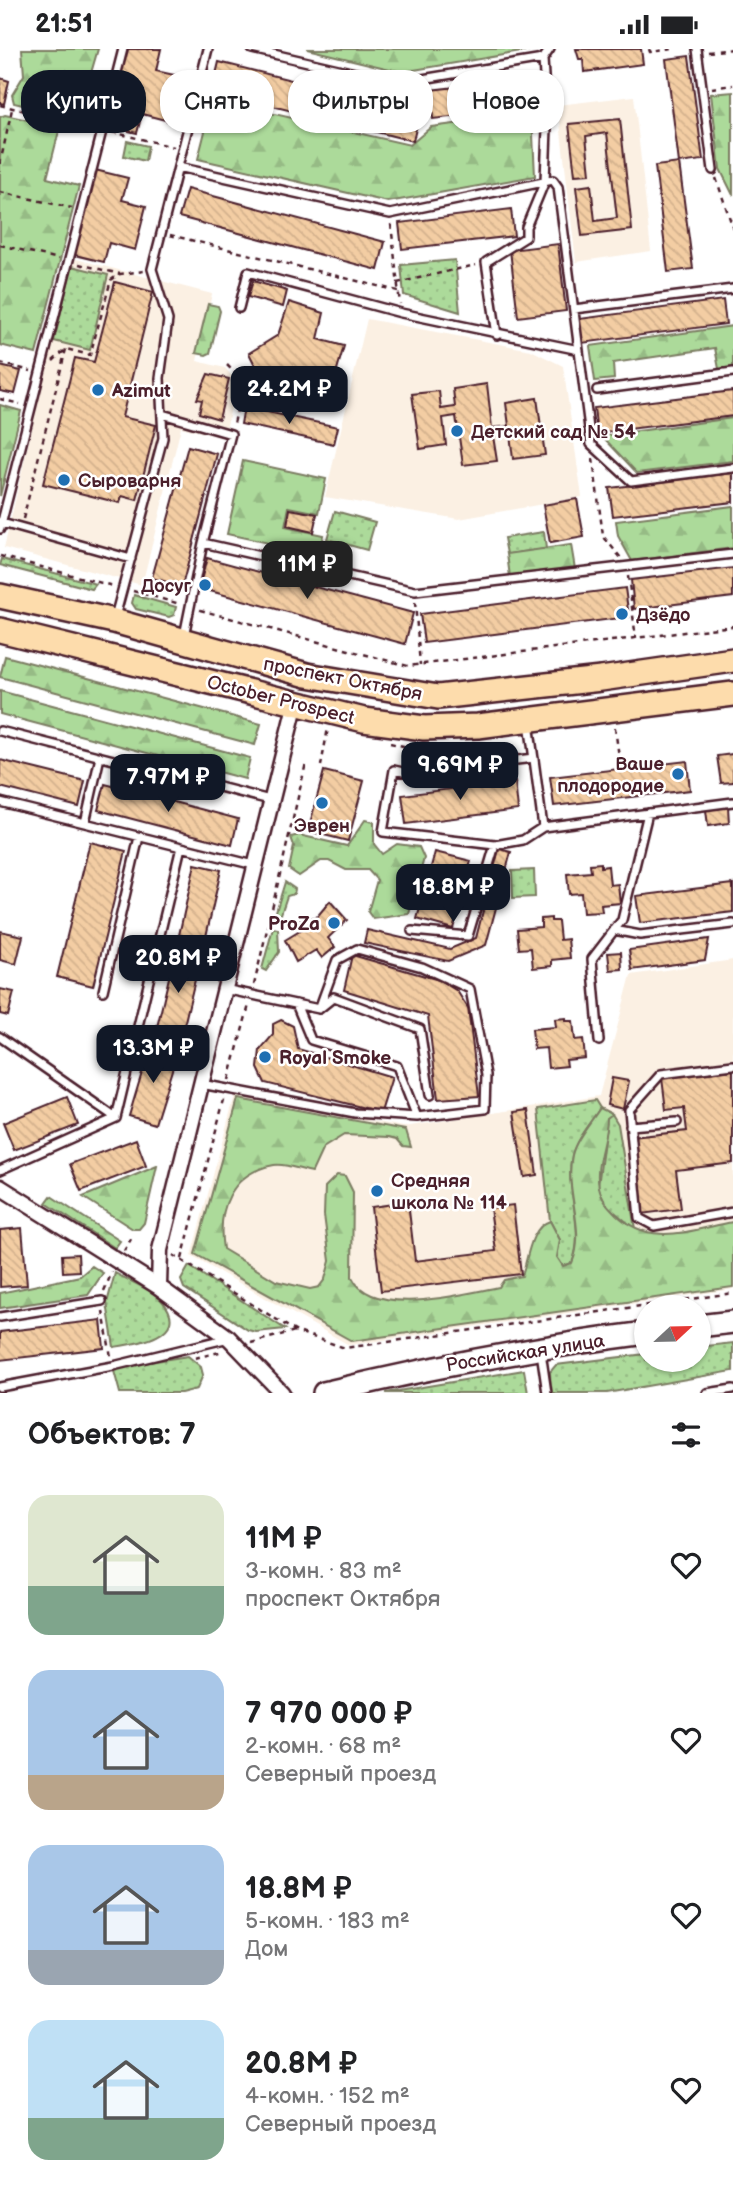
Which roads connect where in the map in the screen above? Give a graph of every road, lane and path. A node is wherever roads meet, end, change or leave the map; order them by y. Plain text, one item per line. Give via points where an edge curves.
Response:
1 (123, 49) edge
2 (208, 49) edge
3 (252, 49) edge
4 (550, 49) edge
5 (649, 49) edge
6 (673, 49) edge
7 (733, 49) edge
8 (698, 51) edge
9 (542, 59) junction
10 (733, 85) edge
11 (703, 89) junction
12 (12, 108) dead end
13 (0, 164) edge
14 (178, 167) junction
15 (713, 170) joint
16 (545, 181) junction
17 (0, 192) edge
18 (82, 210) junction
19 (390, 213) junction
20 (733, 228) edge
21 (162, 233) junction
22 (486, 262) junction
23 (152, 269) junction
24 (397, 283) junction
25 (733, 289) edge
26 (398, 291) junction
27 (239, 308) dead end
28 (574, 309) junction
29 (401, 313) junction
30 (497, 335) junction
31 (66, 349) junction
32 (579, 350) junction
33 (0, 363) edge
34 (227, 365) dead end
35 (733, 372) edge
36 (40, 373) junction
37 (597, 390) dead end
38 (0, 399) edge
39 (32, 407) junction
40 (162, 414) junction
41 (232, 434) junction
42 (591, 444) junction
43 (733, 468) edge
44 (1, 526) edge
45 (20, 528) junction
46 (203, 543) junction
47 (733, 554) edge
48 (0, 556) edge
49 (131, 559) junction
50 (627, 566) junction
51 (123, 589) junction
52 (415, 591) junction
53 (0, 596) edge
54 (188, 607) junction
55 (114, 621) junction
56 (733, 626) edge
57 (0, 630) edge
58 (636, 639) junction
59 (183, 641) junction
60 (733, 660) edge
61 (420, 665) junction
62 (733, 694) edge
63 (296, 702) junction
64 (529, 721) junction
65 (328, 728) dead end
66 (615, 728) dead end
67 (0, 731) edge
68 (100, 757) junction
69 (619, 757) dead end
70 (534, 758) junction
71 (306, 763) dead end
72 (321, 766) dead end
73 (270, 800) junction
74 (0, 802) edge
75 (733, 802) edge
76 (648, 813) junction
77 (85, 823) junction
78 (543, 827) junction
79 (139, 837) junction
80 (495, 845) junction
81 (181, 847) junction
82 (254, 865) junction
83 (733, 924) edge
84 (614, 930) junction
85 (412, 931) dead end
86 (158, 941) junction
87 (232, 955) junction
88 (223, 989) junction
89 (103, 991) dead end
90 (251, 995) junction
91 (296, 1005) junction
92 (319, 1009) junction
93 (0, 1037) edge
94 (599, 1041) dead end
95 (733, 1065) edge
96 (200, 1084) junction
97 (228, 1086) junction
98 (430, 1095) dead end
99 (417, 1117) junction
100 (116, 1118) junction
101 (677, 1122) dead end
102 (630, 1126) junction
103 (0, 1170) edge
104 (0, 1187) edge
105 (733, 1212) edge
106 (160, 1250) junction
107 (183, 1259) junction
108 (159, 1287) junction
109 (733, 1293) edge
110 (102, 1301) dead end
111 (0, 1317) edge
112 (733, 1322) edge
113 (711, 1325) edge
114 (634, 1335) edge
115 (229, 1338) junction
116 (540, 1347) junction
117 (0, 1387) edge
118 (733, 1389) edge
119 (282, 1393) edge
120 (324, 1393) edge
121 (547, 1393) edge
122 (708, 1393) edge

1 - 18 lane
2 - 14 lane
3 - 9 lane via 398,83
4 - 9 lane
5 - 6 path
7 - 8 path
8 - 11 lane
9 - 16 lane
10 - 11 path
11 - 15 lane
12 - 13 path
14 - 19 lane
14 - 21 lane
15 - 20 path
16 - 19 lane
16 - 22 lane via 526,237
16 - 28 lane via 553,180 558,187
17 - 18 path
18 - 36 lane
19 - 24 path
21 - 23 lane
21 - 26 path
22 - 24 path
22 - 30 lane
23 - 31 path via 111,280 90,355
23 - 40 lane via 168,320 160,379
24 - 26 path
25 - 28 lane
26 - 29 path
27 - 29 lane via 248,272
28 - 32 lane
29 - 30 lane
30 - 32 lane
31 - 36 path
31 - 45 path
32 - 42 lane
33 - 36 path
34 - 41 path via 243,381
35 - 37 lane
36 - 39 lane
38 - 39 path
39 - 44 lane
40 - 41 lane
40 - 49 lane via 163,438
41 - 46 lane
42 - 43 lane via 631,481
42 - 50 path via 603,535
44 - 45 lane
45 - 49 lane
46 - 52 lane
46 - 54 lane
47 - 50 lane
48 - 51 path
49 - 51 lane
50 - 52 lane
50 - 58 path
51 - 54 path
51 - 55 lane
52 - 61 path
53 - 55 main road, проспект Октября
54 - 59 lane
54 - 61 path via 408,666
55 - 59 main road, проспект Октября
56 - 58 path
57 - 63 main road, October Prospect
58 - 61 path
59 - 60 main road, проспект Октября via 307,675 438,697
62 - 64 main road, October Prospect
63 - 64 main road, October Prospect via 364,720 424,729
63 - 73 street
64 - 70 lane
65 - 72 path
66 - 69 path
67 - 68 lane
68 - 73 lane
68 - 77 lane
70 - 78 lane
70 - 80 lane via 408,773 394,770 383,832
71 - 90 path
73 - 82 street
74 - 77 lane
75 - 76 lane
76 - 78 lane
76 - 84 lane via 622,920
77 - 79 lane
78 - 80 lane via 523,840
79 - 81 lane
79 - 89 lane
80 - 85 lane via 468,936
81 - 82 lane
81 - 86 lane
82 - 87 street
83 - 84 lane via 640,935
84 - 94 lane via 592,959
86 - 87 lane
86 - 100 lane
87 - 88 street
88 - 90 lane
88 - 96 street
90 - 91 lane
90 - 97 path
91 - 92 lane
91 - 99 lane via 311,1040 397,1066
92 - 98 lane via 334,997 420,1029
92 - 99 lane via 337,960 357,949 422,967 470,989 486,1075 485,1109
93 - 100 lane
95 - 102 lane via 661,1074 629,1109
96 - 97 lane
96 - 106 street
97 - 99 lane via 355,1112
97 - 107 path
100 - 103 lane
101 - 102 lane
102 - 105 lane via 639,1218 654,1226
104 - 108 street
106 - 107 path
106 - 108 street
107 - 109 path via 295,1331 345,1348
108 - 115 street
110 - 111 lane
112 - 113 main road
114 - 116 main road, Российская улица
115 - 117 lane
115 - 119 street
116 - 120 main road, Российская улица
116 - 121 lane
118 - 122 lane

